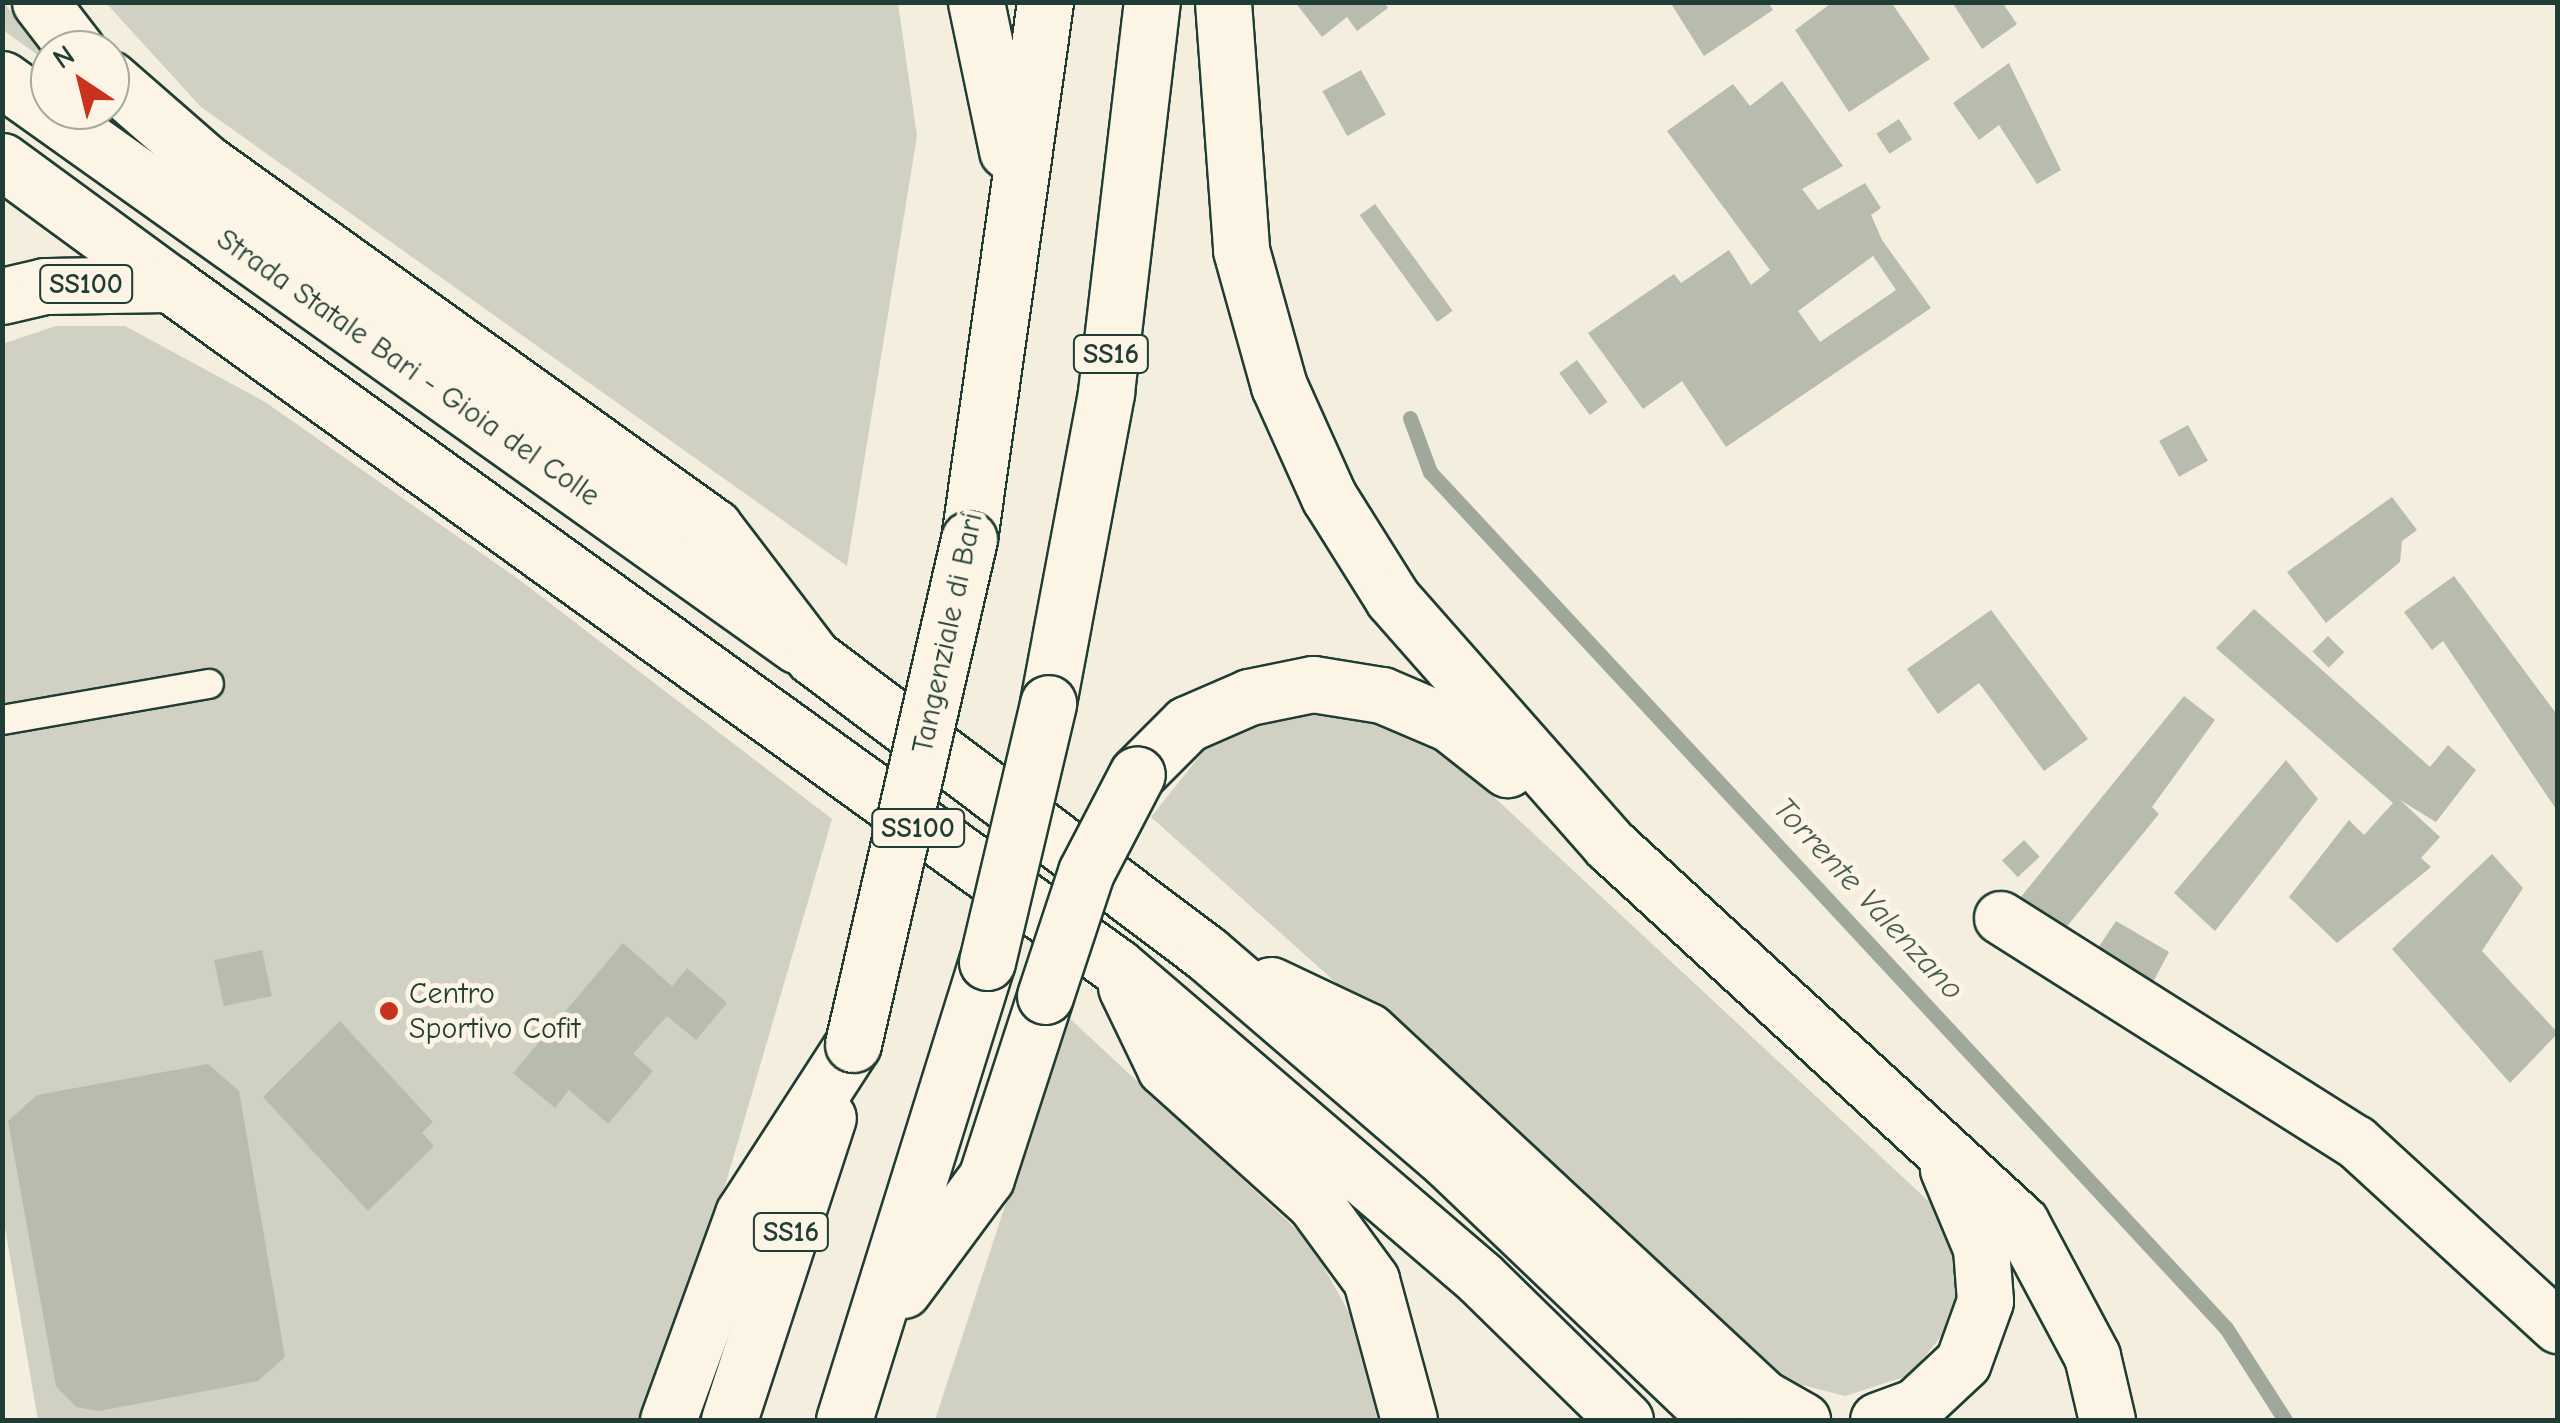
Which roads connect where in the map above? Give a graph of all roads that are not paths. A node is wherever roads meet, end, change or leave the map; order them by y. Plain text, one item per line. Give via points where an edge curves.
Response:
1 (40, 2) edge
2 (976, 2) edge
3 (1045, 2) edge
4 (1152, 2) edge
5 (1223, 2) edge
6 (62, 30) edge
7 (2, 79) edge
8 (130, 96) edge
9 (2, 162) edge
10 (1016, 246) junction
11 (170, 284) junction
12 (2, 296) edge
13 (813, 656) junction
14 (209, 684) dead end
15 (2, 720) edge
16 (1610, 845) junction
17 (2001, 918) dead end
18 (1206, 954) junction
19 (1116, 966) junction
20 (852, 1044) junction
21 (1945, 1161) junction
22 (880, 1320) junction
23 (2558, 1327) edge
24 (668, 1420) edge
25 (729, 1420) edge
26 (844, 1420) edge
27 (1409, 1420) edge
28 (1625, 1420) edge
29 (1719, 1420) edge
30 (1802, 1420) edge
31 (1878, 1420) edge
32 (2107, 1420) edge

1 - 6 main road
2 - 10 main road via 1000,87
3 - 10 main road, Tangenziale di Bari / SS16
4 - 22 main road, SS16, bridge via 1106,392 1048,703 987,962
5 - 16 main road via 1241,250 1280,386 1330,498 1393,600
7 - 13 main road, Strada Statale Bari - Gioia del Colle / SS100
8 - 13 main road, SS100 via 205,162 714,527
9 - 11 main road, SS100
10 - 20 main road, Tangenziale di Bari / SS16, bridge via 969,539
11 - 12 main road, SS100 via 45,286
11 - 19 main road, SS100
13 - 18 main road, SS100
14 - 15 lane
16 - 21 main road
16 - 22 main road, bridge via 1450,724 1382,694 1314,684 1249,697 1187,724 1137,774 1086,872 986,1178
17 - 23 street via 2356,1142
18 - 29 main road, SS100 via 1448,1162
18 - 30 main road via 1368,1031 1763,1398
19 - 27 main road via 1165,1068 1314,1202 1371,1280
19 - 28 main road, SS100 via 1480,1278
20 - 24 main road via 743,1214
20 - 25 main road, Tangenziale di Bari / SS16
21 - 31 main road via 1982,1248 1986,1301 1963,1362 1916,1406
21 - 32 main road via 2021,1223 2060,1284
22 - 26 main road, SS16

